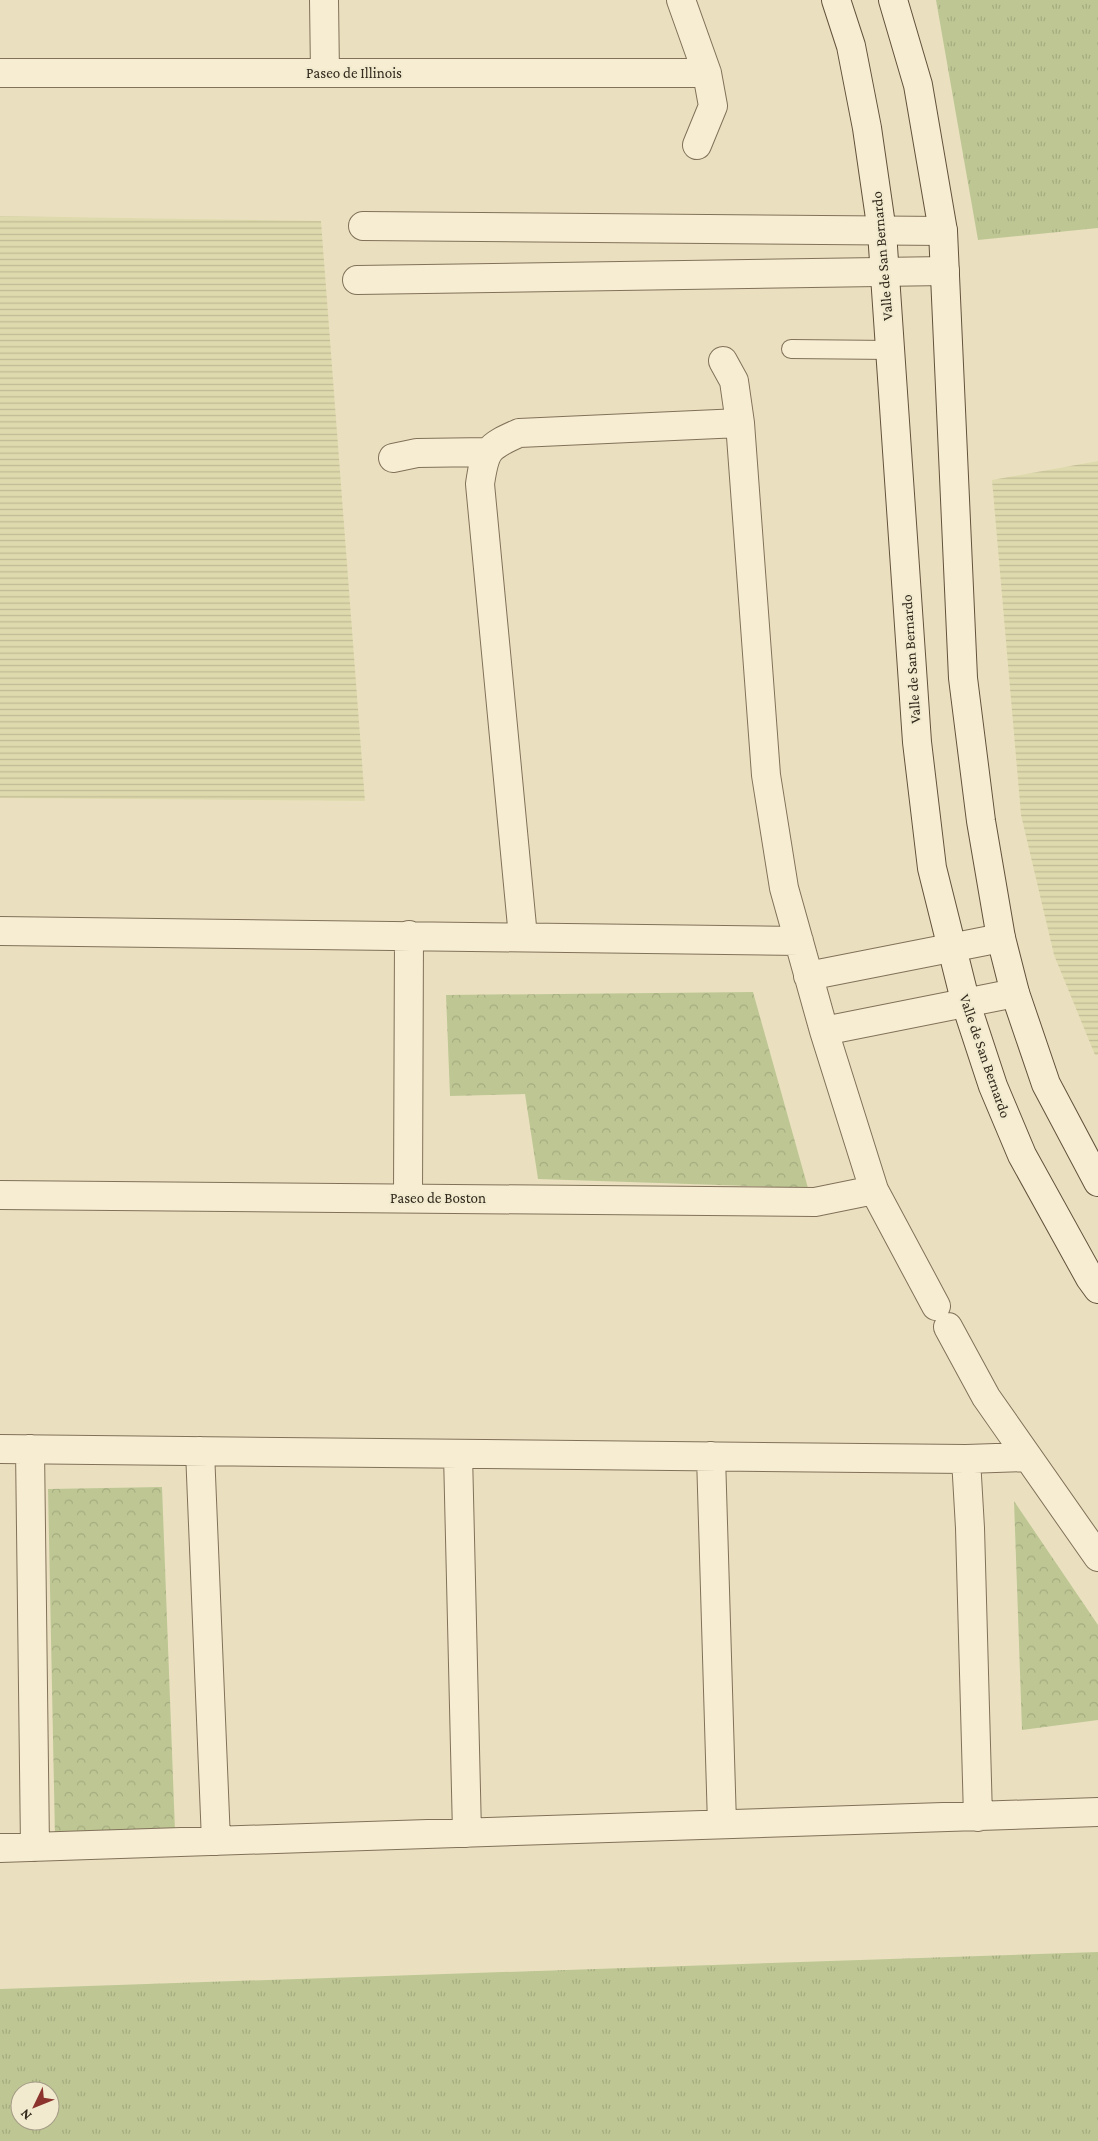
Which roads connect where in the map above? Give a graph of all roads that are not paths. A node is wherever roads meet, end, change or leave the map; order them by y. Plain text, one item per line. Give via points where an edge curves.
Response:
1 (324, 0) edge
2 (681, 0) edge
3 (836, 0) edge
4 (893, 0) edge
5 (0, 73) edge
6 (324, 73) junction
7 (707, 73) junction
8 (697, 145) dead end
9 (363, 226) dead end
10 (943, 231) junction
11 (882, 232) junction
12 (885, 271) junction
13 (945, 271) junction
14 (357, 280) dead end
15 (792, 349) dead end
16 (890, 350) junction
17 (723, 361) dead end
18 (740, 423) junction
19 (487, 452) junction
20 (393, 458) dead end
21 (0, 931) edge
22 (409, 935) junction
23 (523, 937) junction
24 (1000, 938) junction
25 (799, 941) junction
26 (951, 949) junction
27 (808, 976) junction
28 (1015, 993) junction
29 (966, 1004) junction
30 (824, 1031) junction
31 (1098, 1182) edge
32 (874, 1190) junction
33 (0, 1195) edge
34 (408, 1198) junction
35 (1098, 1289) edge
36 (0, 1449) edge
37 (30, 1449) junction
38 (200, 1451) junction
39 (458, 1454) junction
40 (711, 1456) junction
41 (1028, 1457) junction
42 (966, 1459) junction
43 (1098, 1557) edge
44 (1098, 1812) edge
45 (978, 1817) junction
46 (722, 1824) junction
47 (467, 1832) junction
48 (216, 1841) junction
49 (35, 1847) junction
50 (0, 1848) edge

1 - 6 street
2 - 7 street
3 - 11 street, Valle de San Bernardo via 852,46
4 - 10 street via 918,85
5 - 6 street, Paseo de Illinois
6 - 7 street, Paseo de Illinois
7 - 8 street via 713,106
9 - 11 street
10 - 11 street
10 - 13 street
11 - 12 street, Valle de San Bernardo
12 - 13 street
12 - 14 street
12 - 16 street, Valle de San Bernardo
13 - 24 street via 963,678
15 - 16 lane
16 - 26 street, Valle de San Bernardo via 917,742 932,868
17 - 18 street via 734,381
18 - 19 street via 519,433 497,442
18 - 25 street via 766,774 784,888
19 - 20 street via 417,452
19 - 23 street via 480,484
21 - 22 street
22 - 23 street
22 - 34 street
23 - 25 street
24 - 26 street
24 - 28 street
25 - 27 street
26 - 27 street
26 - 29 street, Valle de San Bernardo
27 - 30 street
28 - 29 street
28 - 31 street via 1046,1084
29 - 30 street
29 - 35 street, Valle de San Bernardo via 993,1086 1022,1155
30 - 32 street
32 - 34 street, Paseo de Boston via 815,1202
32 - 41 street via 986,1396
33 - 34 street, Paseo de Boston
36 - 37 street
37 - 38 street
37 - 49 street
38 - 39 street
38 - 48 street
39 - 40 street
39 - 47 street
40 - 42 street
40 - 46 street
41 - 42 street
41 - 43 street
42 - 45 street
44 - 45 street
45 - 46 street
46 - 47 street
47 - 48 street
48 - 49 street
49 - 50 street

